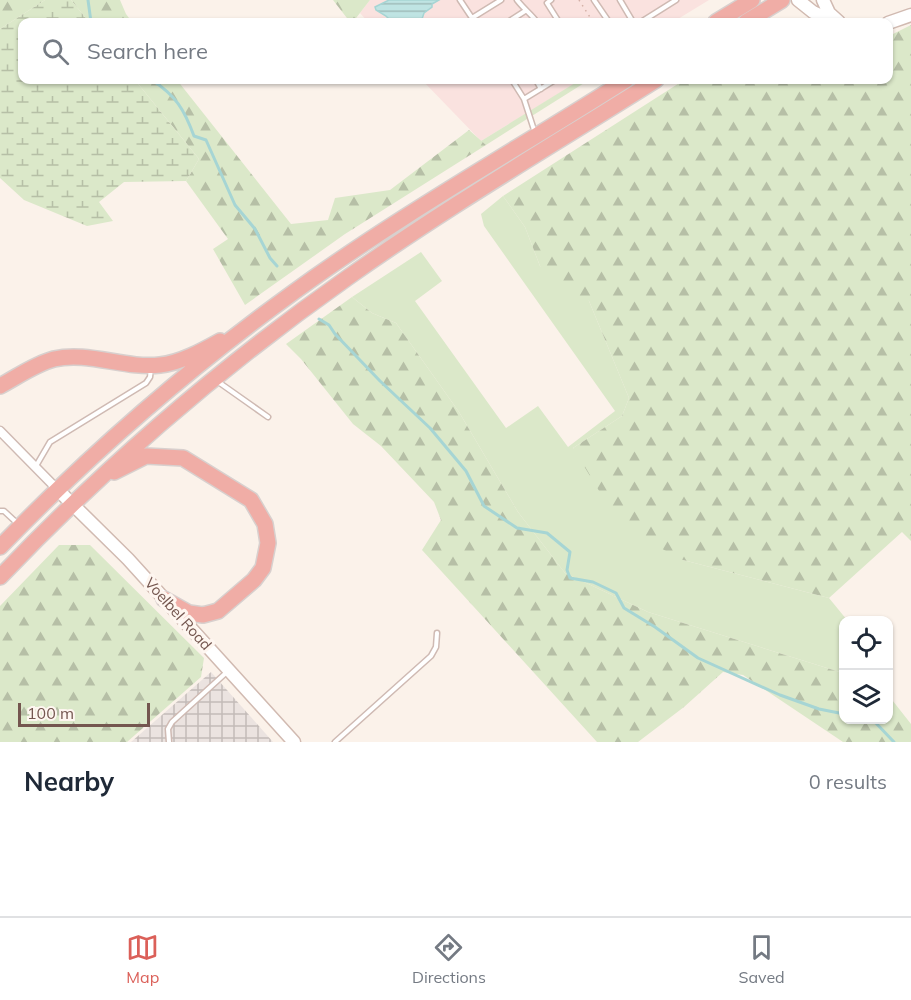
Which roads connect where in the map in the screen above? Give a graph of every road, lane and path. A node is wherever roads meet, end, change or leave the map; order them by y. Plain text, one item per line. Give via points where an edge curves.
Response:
1 (460, 0) edge
2 (501, 0) edge
3 (517, 0) edge
4 (550, 0) edge
5 (579, 0) edge
6 (594, 0) edge
7 (620, 0) edge
8 (676, 0) edge
9 (741, 0) edge
10 (752, 0) edge
11 (782, 0) edge
12 (798, 0) edge
13 (823, 0) edge
14 (525, 11) junction
15 (911, 15) edge
16 (472, 18) edge
17 (476, 18) edge
18 (514, 18) edge
19 (534, 18) edge
20 (556, 18) edge
21 (590, 18) edge
22 (606, 18) edge
23 (631, 18) edge
24 (647, 18) edge
25 (722, 18) edge
26 (723, 18) edge
27 (753, 18) edge
28 (826, 18) edge
29 (835, 18) edge
30 (893, 21) edge
31 (515, 84) edge
32 (538, 84) edge
33 (548, 84) edge
34 (620, 84) edge
35 (650, 84) edge
36 (541, 88) junction
37 (525, 99) junction
38 (536, 137) junction
39 (256, 320) junction
40 (151, 366) junction
41 (214, 379) junction
42 (0, 386) edge
43 (268, 417) dead end
44 (0, 431) edge
45 (35, 467) junction
46 (100, 478) junction
47 (57, 489) junction
48 (72, 504) junction
49 (0, 511) edge
50 (20, 526) junction
51 (0, 547) edge
52 (0, 577) edge
53 (164, 599) junction
54 (437, 633) dead end
55 (229, 670) junction
56 (170, 742) edge
57 (294, 742) edge
58 (335, 742) edge

1 - 16 lane
2 - 17 lane
3 - 14 lane
4 - 20 lane via 547,3
5 - 21 path
6 - 22 lane
7 - 23 lane
8 - 24 lane
9 - 25 street
10 - 26 highway
11 - 27 highway
12 - 28 street
13 - 29 street
14 - 18 lane
14 - 19 lane
15 - 30 street
31 - 37 lane
32 - 36 lane
33 - 36 lane
34 - 38 highway
35 - 41 highway via 373,260
36 - 37 lane
37 - 38 lane
38 - 39 highway via 380,233
39 - 40 highway via 209,347 172,363
39 - 47 highway via 154,402
40 - 42 highway via 64,358 42,364
40 - 45 lane via 146,383 50,442
41 - 43 lane
41 - 46 highway
44 - 45 street
45 - 47 street
46 - 48 highway
46 - 53 highway via 146,456 183,458 251,500 265,524 268,543 263,568 218,611 189,613
47 - 48 street, Voelbel Road
47 - 50 highway
48 - 52 highway
48 - 53 street, Voelbel Road
49 - 50 lane
50 - 51 highway
53 - 55 street, Voelbel Road
54 - 58 lane via 431,656
55 - 56 lane via 172,722 168,729
55 - 57 street, Voelbel Road

